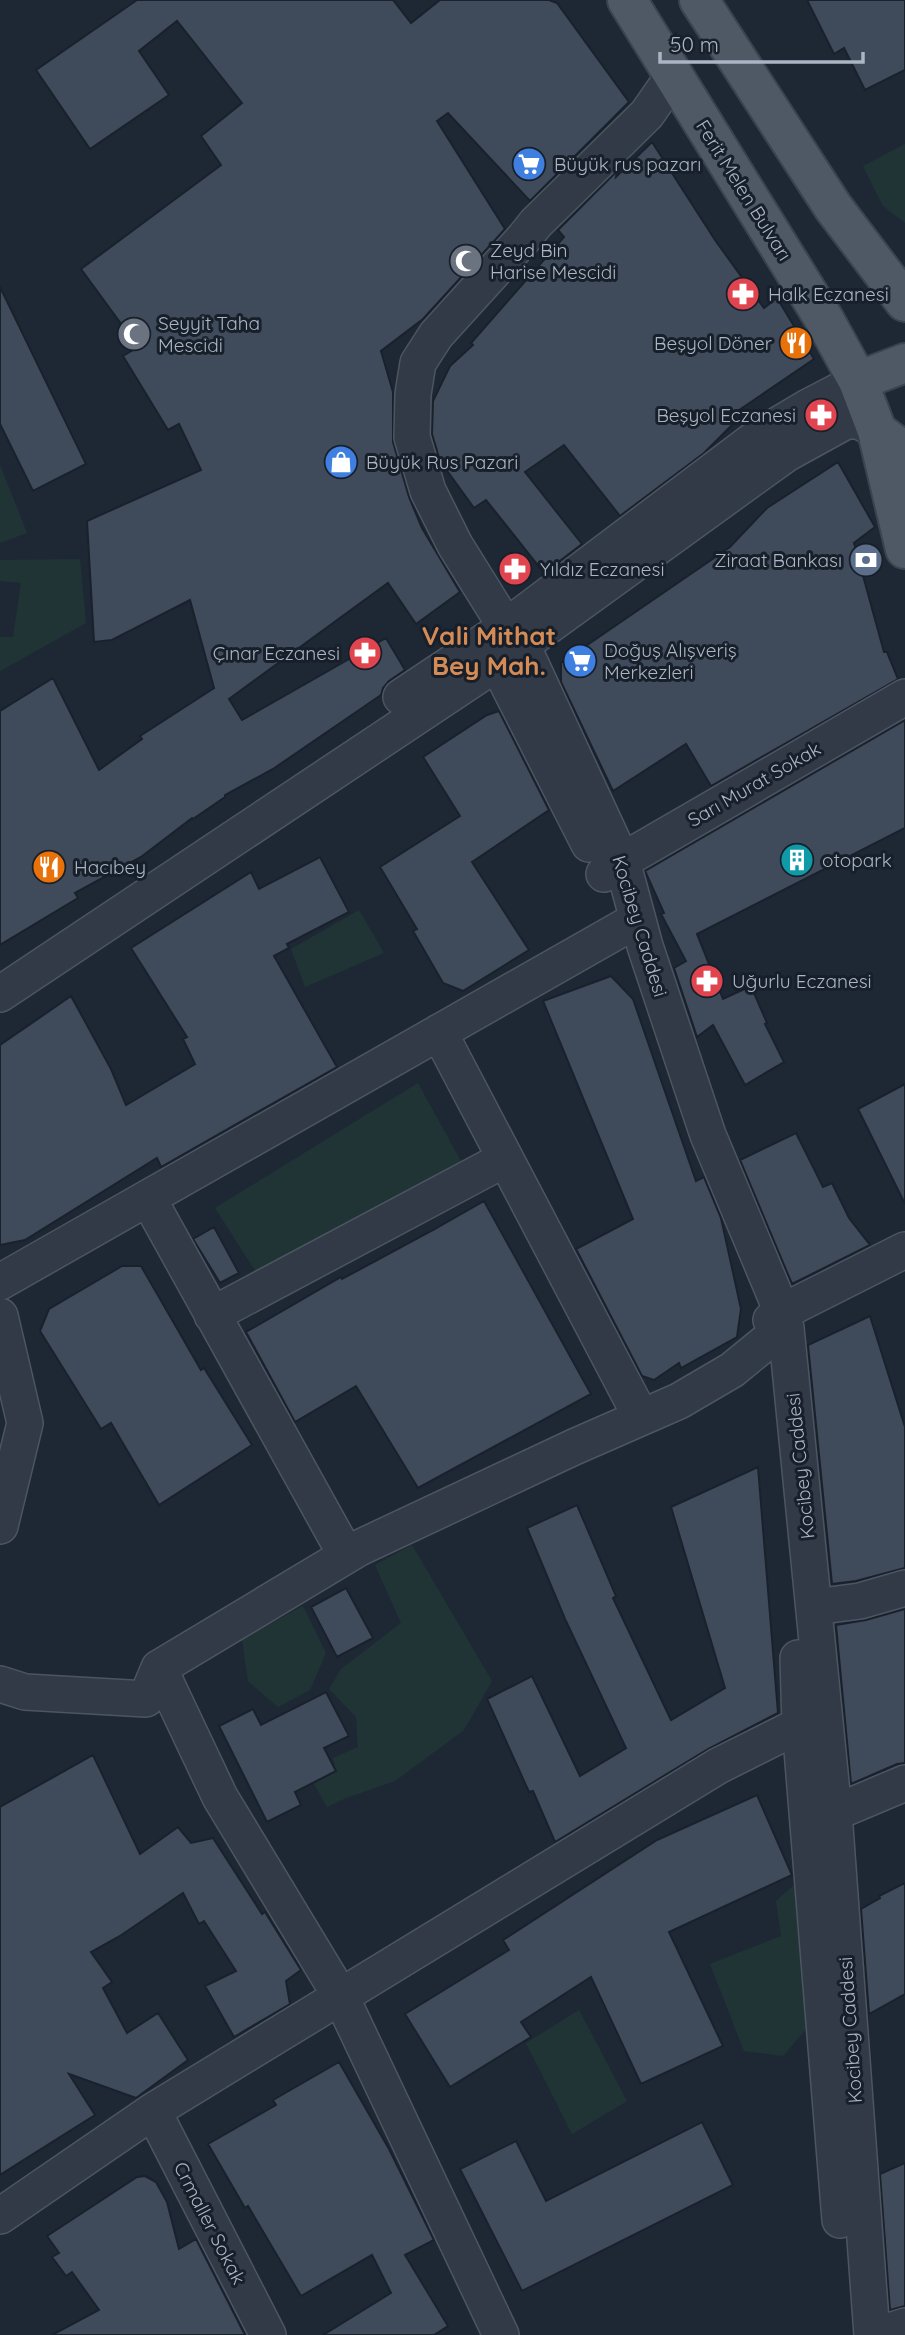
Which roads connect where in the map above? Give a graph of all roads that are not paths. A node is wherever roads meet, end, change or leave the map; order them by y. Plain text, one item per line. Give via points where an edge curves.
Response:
1 (627, 0) edge
2 (699, 0) edge
3 (674, 75) junction
4 (905, 302) edge
5 (905, 363) edge
6 (858, 381) junction
7 (891, 441) edge
8 (905, 549) edge
9 (508, 645) junction
10 (905, 697) edge
11 (613, 867) junction
12 (626, 926) junction
13 (0, 967) edge
14 (0, 994) edge
15 (439, 1032) junction
16 (505, 1159) junction
17 (148, 1198) junction
18 (905, 1250) edge
19 (905, 1262) edge
20 (0, 1282) edge
21 (212, 1315) junction
22 (0, 1316) edge
23 (778, 1323) junction
24 (641, 1418) junction
25 (0, 1526) edge
26 (346, 1555) junction
27 (905, 1588) edge
28 (814, 1607) junction
29 (159, 1668) junction
30 (0, 1684) edge
31 (800, 1725) junction
32 (905, 1783) edge
33 (834, 1814) junction
34 (341, 1997) junction
35 (153, 2111) junction
36 (0, 2216) edge
37 (905, 2326) edge
38 (268, 2335) edge
39 (501, 2335) edge
40 (849, 2335) edge
41 (875, 2335) edge

1 - 3 main road, Ferit Melen Bulvarı
2 - 4 main road via 833,207
3 - 6 main road, Ferit Melen Bulvarı
3 - 9 street, Kocibey Caddesi via 647,114 536,223 436,335 418,363 412,437 428,491
5 - 6 main road
6 - 7 main road, Ferit Melen Bulvarı
6 - 9 street via 759,436
7 - 8 main road, Ferit Melen Bulvarı
7 - 9 street via 859,421 846,421 797,447
9 - 11 street, Kocibey Caddesi
9 - 13 street
9 - 14 street
10 - 11 street, Sarı Murat Sokak
11 - 12 street, Kocibey Caddesi
11 - 23 street, Kocibey Caddesi
12 - 15 street
12 - 23 street, Kocibey Caddesi via 685,1105
15 - 16 street
15 - 17 street
16 - 21 street
16 - 24 street
17 - 20 street
17 - 21 street
18 - 23 street
19 - 23 street
21 - 26 street
22 - 25 street via 25,1423
23 - 24 street via 732,1370
23 - 28 street, Kocibey Caddesi
23 - 31 street, Kocibey Caddesi via 797,1594
24 - 26 street
26 - 29 street
27 - 28 street via 860,1601
28 - 33 street, Kocibey Caddesi
29 - 30 street via 146,1699 25,1692
29 - 34 street via 220,1797
31 - 34 street via 718,1766
31 - 40 street, Kocibey Caddesi
32 - 33 street
33 - 41 street, Kocibey Caddesi
34 - 35 street
34 - 39 street
35 - 36 street
35 - 38 street, Crmaller Sokak
37 - 41 street

